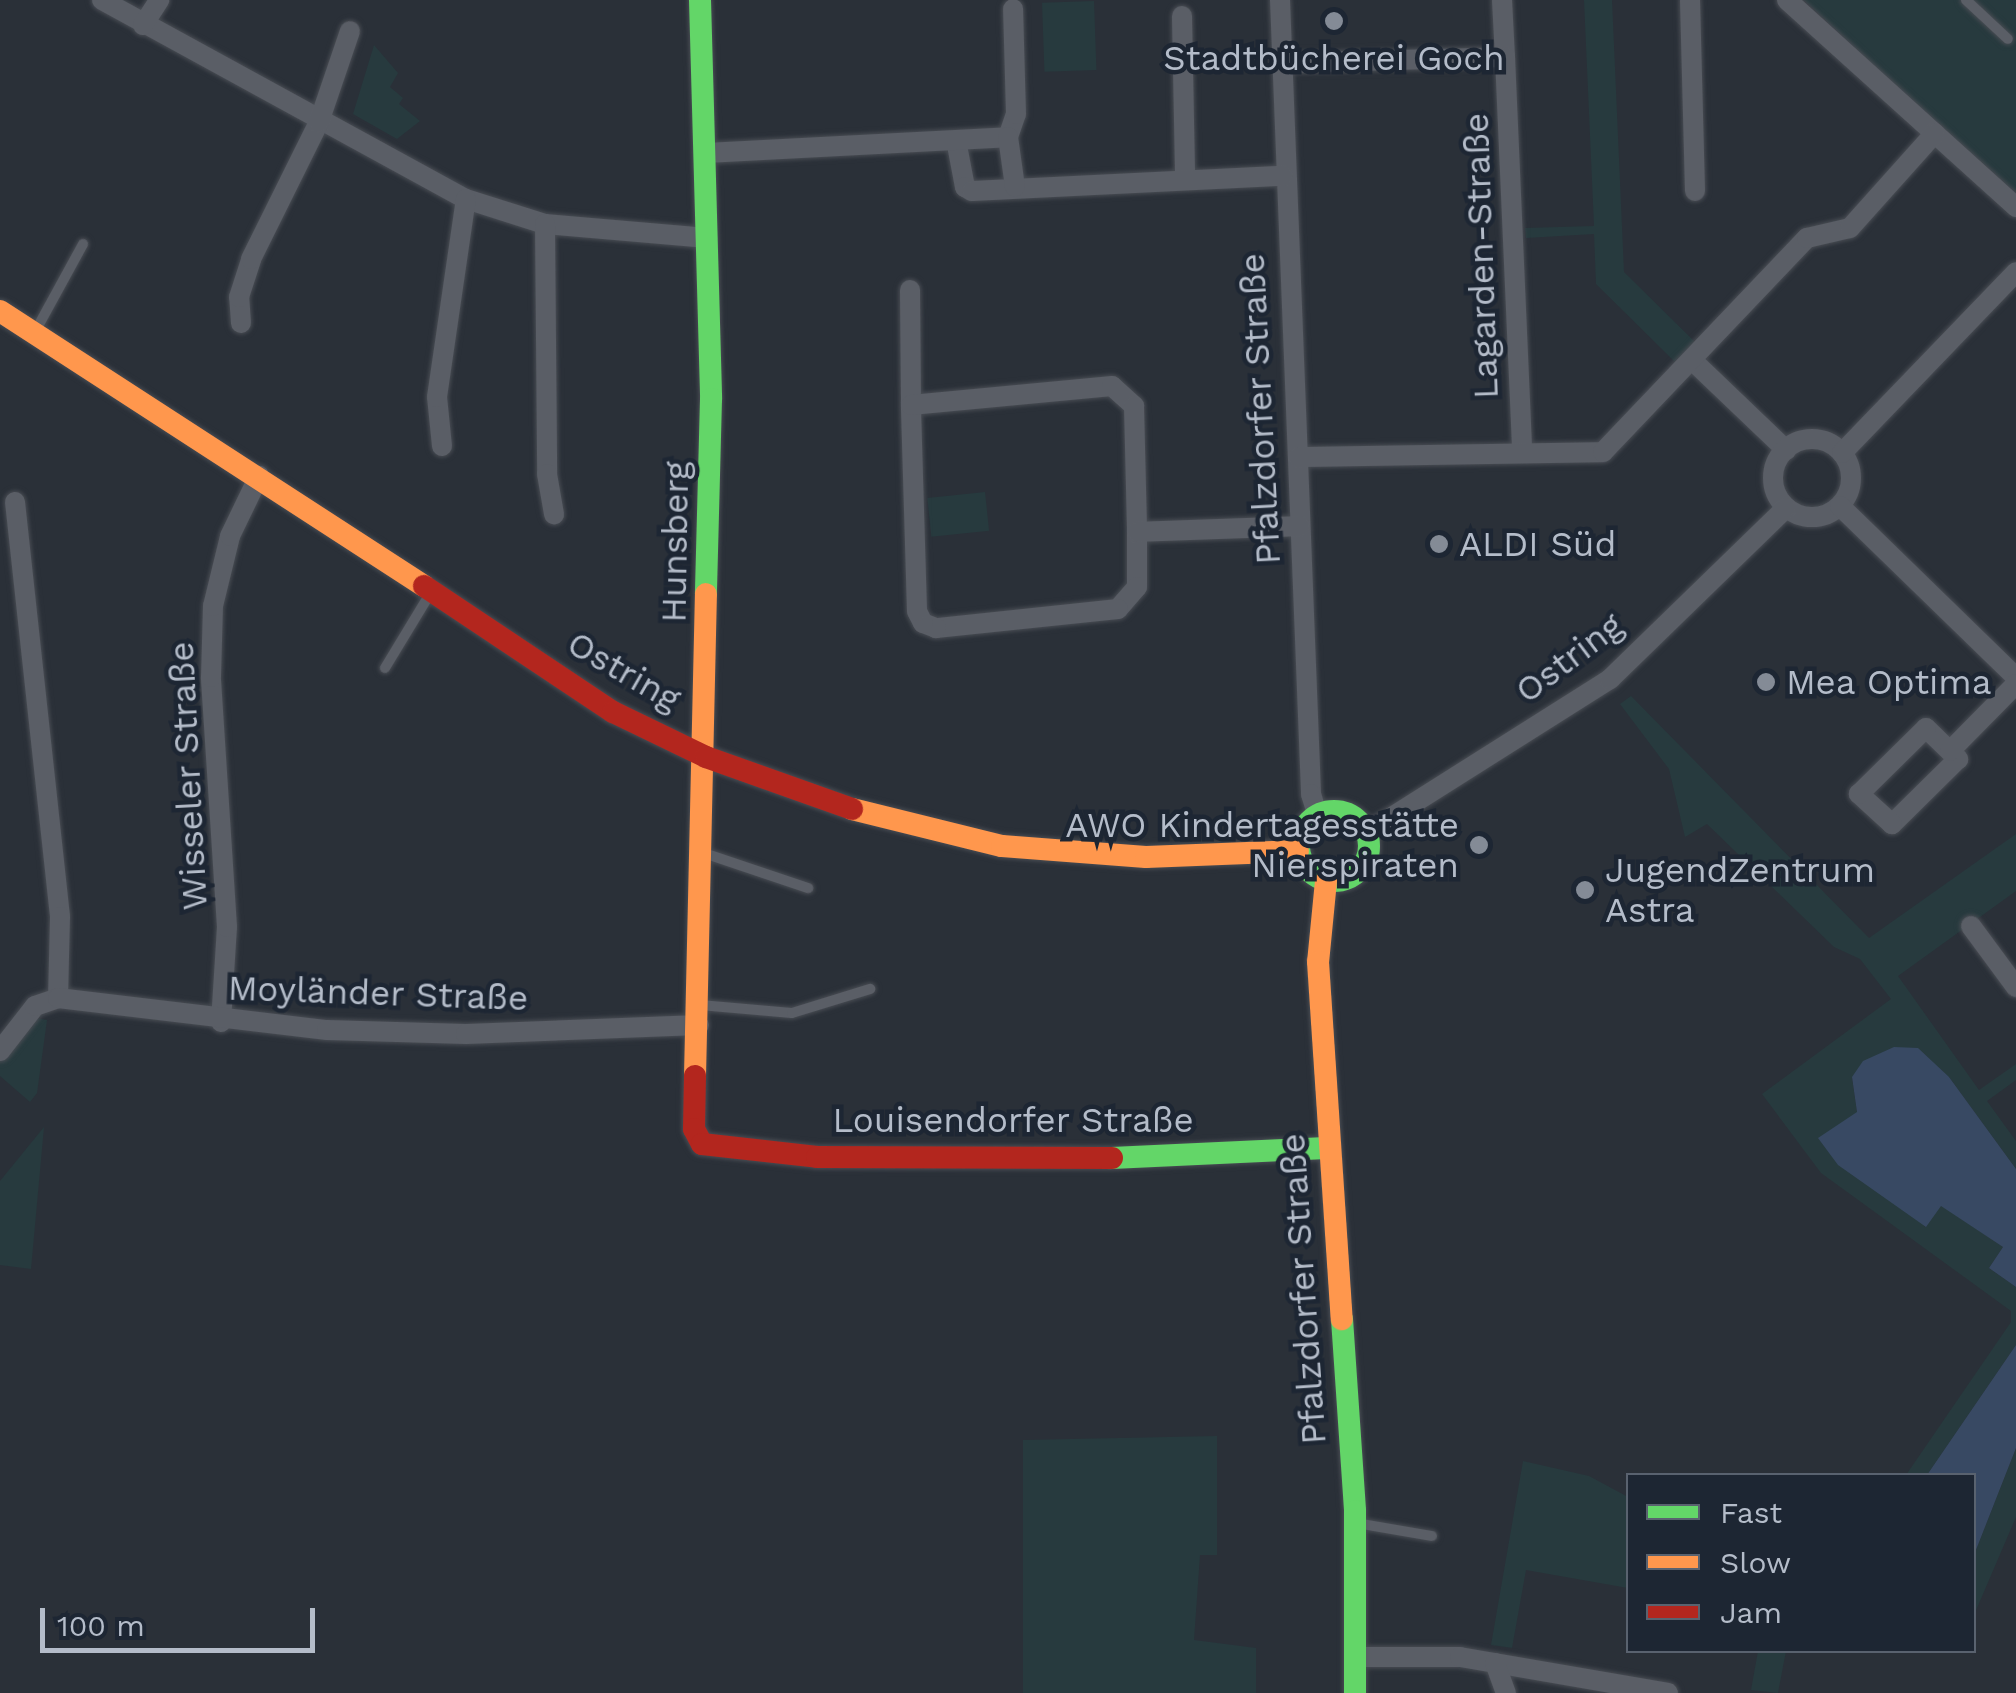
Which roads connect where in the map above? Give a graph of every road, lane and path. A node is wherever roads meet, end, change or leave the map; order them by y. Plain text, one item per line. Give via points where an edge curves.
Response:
1 (102, 0) edge
2 (159, 0) edge
3 (700, 0) edge
4 (1280, 0) edge
5 (1502, 0) edge
6 (1690, 0) edge
7 (1788, 0) edge
8 (1966, 0) edge
9 (1013, 9) dead end
10 (1182, 16) dead end
11 (143, 25) junction
12 (350, 31) dead end
13 (2008, 39) dead end
14 (1505, 58) junction
15 (1282, 63) junction
16 (319, 122) junction
17 (1935, 133) junction
18 (1008, 137) junction
19 (956, 140) junction
20 (706, 153) junction
21 (1283, 176) junction
22 (1185, 178) junction
23 (1015, 187) junction
24 (1695, 191) dead end
25 (466, 199) junction
26 (2016, 207) edge
27 (544, 224) junction
28 (707, 238) junction
29 (83, 244) dead end
30 (2016, 272) edge
31 (910, 290) dead end
32 (0, 311) edge
33 (241, 322) dead end
34 (36, 331) junction
35 (1692, 361) junction
36 (911, 405) junction
37 (442, 446) dead end
38 (1786, 450) junction
39 (1522, 452) junction
40 (1842, 453) junction
41 (1298, 457) junction
42 (259, 476) junction
43 (15, 502) dead end
44 (1840, 506) junction
45 (1786, 508) junction
46 (554, 514) dead end
47 (1300, 526) junction
48 (1137, 532) junction
49 (432, 591) junction
50 (385, 668) dead end
51 (2016, 681) edge
52 (1950, 751) junction
53 (706, 757) junction
54 (1318, 814) junction
55 (1368, 832) junction
56 (1298, 851) junction
57 (703, 853) junction
58 (1326, 881) junction
59 (808, 888) dead end
60 (1972, 926) dead end
61 (870, 988) dead end
62 (2016, 988) edge
63 (58, 998) junction
64 (699, 1015) junction
65 (221, 1022) junction
66 (0, 1050) edge
67 (702, 1144) joint
68 (1326, 1148) junction
69 (1356, 1523) junction
70 (1432, 1536) dead end
71 (1355, 1657) junction
72 (1496, 1663) junction
73 (1619, 1689) edge
74 (1355, 1693) edge
75 (1506, 1693) edge
76 (1668, 1693) edge

1 - 11 street
2 - 11 street
3 - 20 street, Hunsberg
4 - 15 street, Pfalzdorfer Straße
5 - 14 street, Lagarden-Straße
6 - 24 street
7 - 17 street
8 - 13 lane
9 - 18 street via 1016,114
10 - 22 street
11 - 16 street
12 - 16 street
14 - 15 street
14 - 39 street, Lagarden-Straße
15 - 21 street, Pfalzdorfer Straße
16 - 25 street
16 - 33 street via 251,259 239,298
17 - 26 street
17 - 35 street via 1850,228 1806,238
18 - 19 street
18 - 23 street
19 - 20 street
19 - 23 street via 965,187
20 - 28 street, Hunsberg
21 - 22 street
21 - 41 street, Pfalzdorfer Straße
22 - 23 street
25 - 27 street
25 - 37 street via 437,397
27 - 28 street
27 - 46 street via 547,474
28 - 53 street, Hunsberg
29 - 34 lane
30 - 40 street
31 - 36 street
32 - 34 street, Ostring
34 - 42 street, Ostring
35 - 38 street
35 - 39 street via 1603,452
36 - 48 street via 1112,386 1126,393 1134,406
36 - 48 street via 917,610 923,624 1118,610 1138,587
38 - 40 street via 1815,440
38 - 45 street via 1773,478
39 - 41 street
40 - 44 street via 1852,480
41 - 47 street, Pfalzdorfer Straße
42 - 49 street, Ostring
42 - 65 street, Wisseler Straße via 230,536 214,606 227,927
43 - 63 street via 60,917
44 - 45 street via 1804,517
44 - 51 street
45 - 55 street, Ostring via 1610,679
47 - 48 street
47 - 54 street, Pfalzdorfer Straße
49 - 50 lane
49 - 53 street, Ostring via 613,712
51 - 52 street
52 - 52 street via 1958,759 1892,824 1859,794 1926,728
53 - 56 street, Ostring via 883,820 1002,846 1146,856
53 - 57 street, Hunsberg
54 - 55 street via 1346,813
54 - 56 street via 1306,824
55 - 58 street via 1367,862 1358,874
56 - 58 street via 1305,866
57 - 59 lane
57 - 64 street, Hunsberg
58 - 68 street, Pfalzdorfer Straße via 1318,962
60 - 62 street
61 - 64 lane via 792,1013
63 - 65 street, Moyländer Straße
63 - 66 street via 36,1006
64 - 65 street, Moyländer Straße via 466,1034
64 - 67 street, Hunsberg via 694,1129
67 - 68 street, Louisendorfer Straße via 817,1157 1075,1160
68 - 69 street, Pfalzdorfer Straße
69 - 70 lane
69 - 71 street, Pfalzdorfer Straße
71 - 72 street
71 - 74 street, Pfalzdorfer Straße
72 - 73 street
72 - 75 street
73 - 76 street

